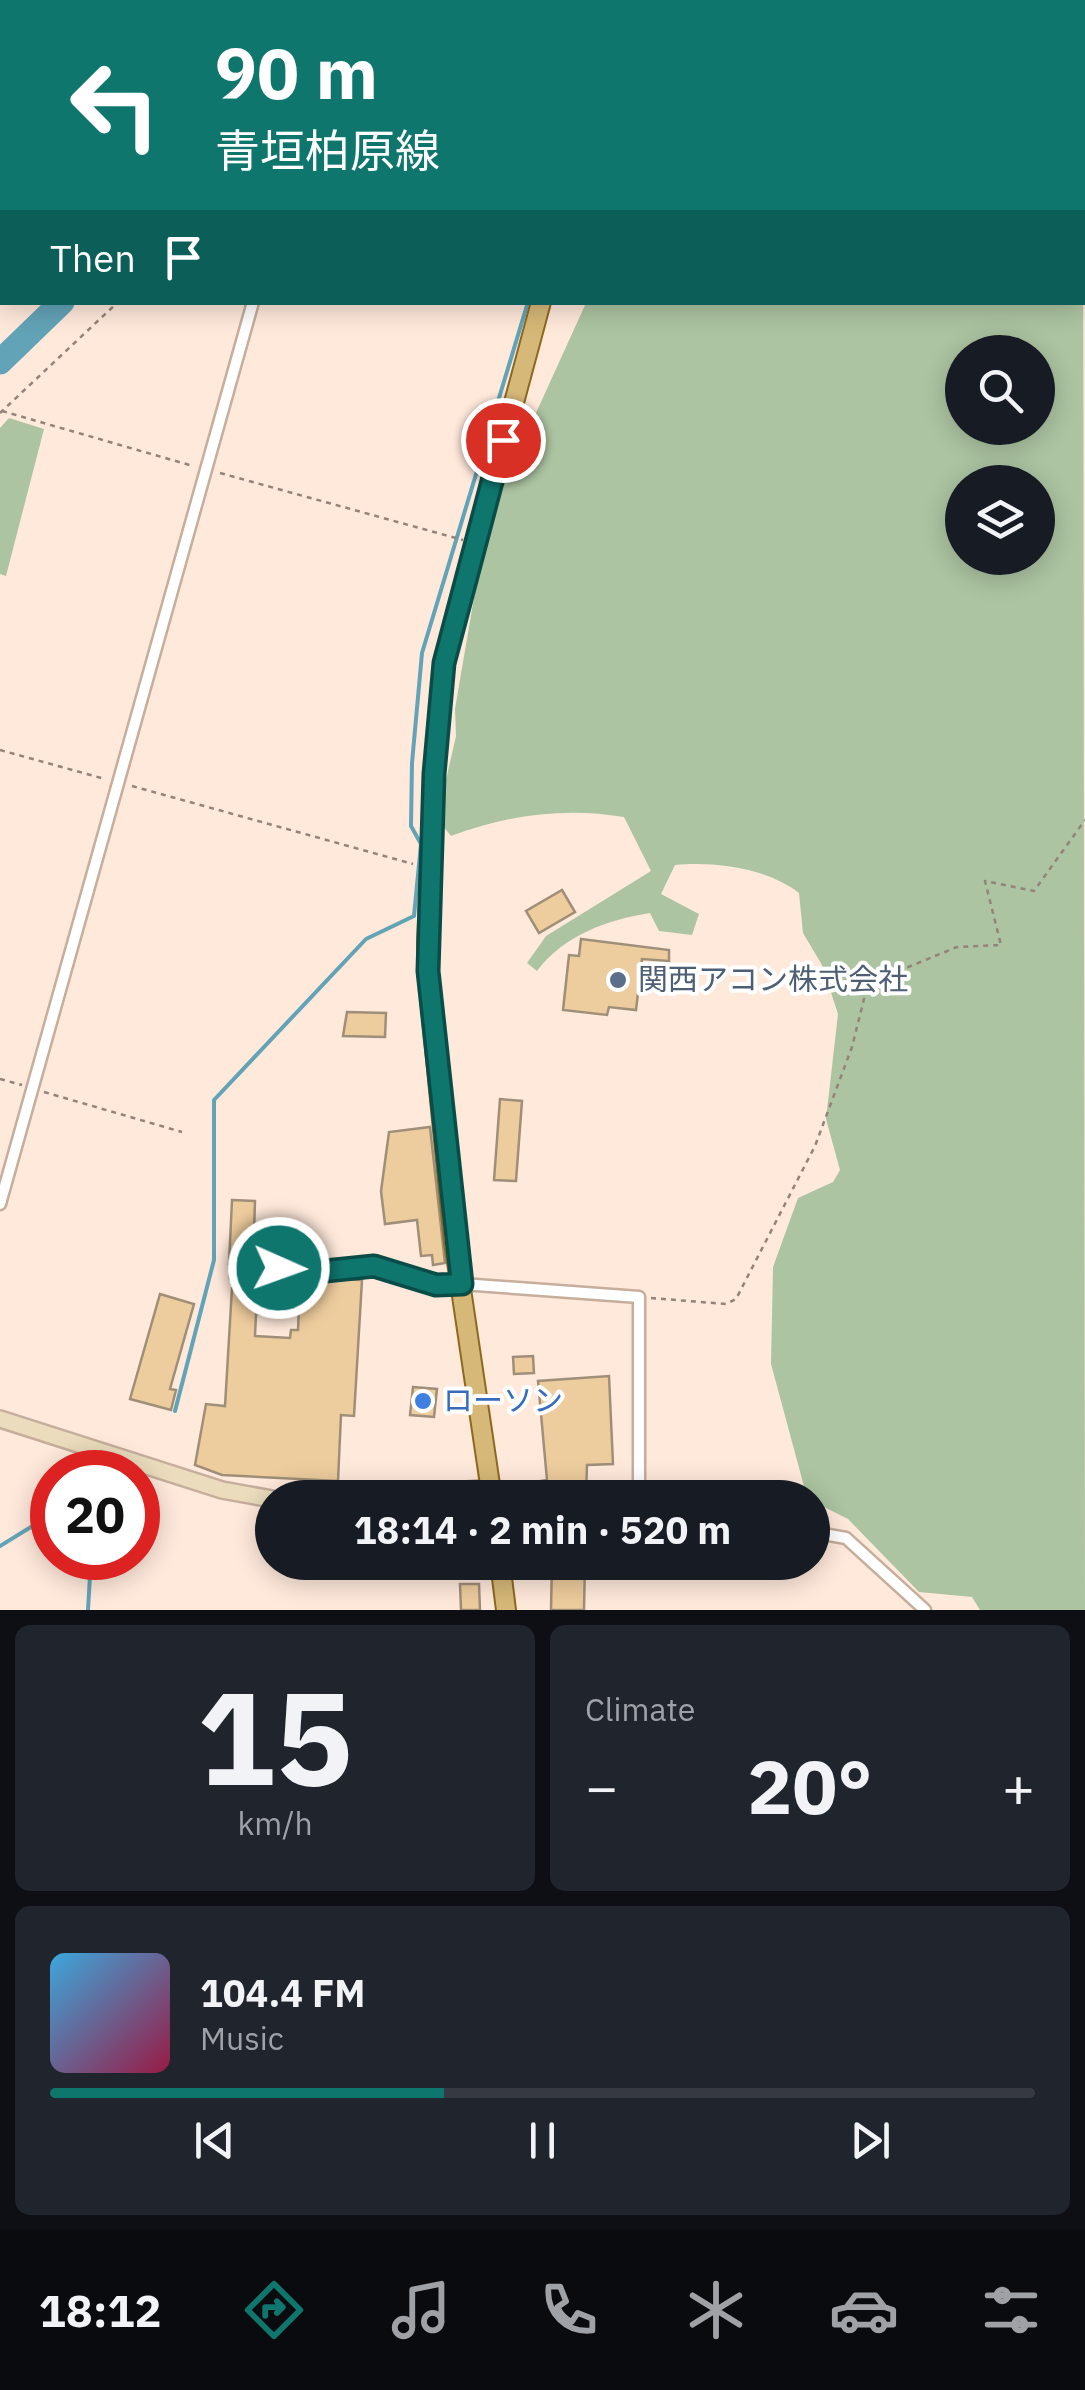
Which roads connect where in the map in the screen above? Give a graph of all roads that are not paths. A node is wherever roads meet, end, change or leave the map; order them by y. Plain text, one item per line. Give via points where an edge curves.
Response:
1 (252, 305) edge
2 (540, 305) edge
3 (0, 1204) edge
4 (232, 1277) dead end
5 (462, 1284) junction
6 (0, 1419) edge
7 (489, 1480) edge
8 (639, 1480) edge
9 (255, 1495) edge
10 (830, 1535) edge
11 (502, 1580) edge
12 (506, 1610) edge
13 (925, 1610) edge

1 - 3 street
2 - 5 main road via 444,663 430,869 430,997
4 - 5 lane via 279,1268 374,1266 436,1285
5 - 7 main road
5 - 8 street via 639,1297
6 - 9 street
10 - 13 street via 846,1538
11 - 12 main road

